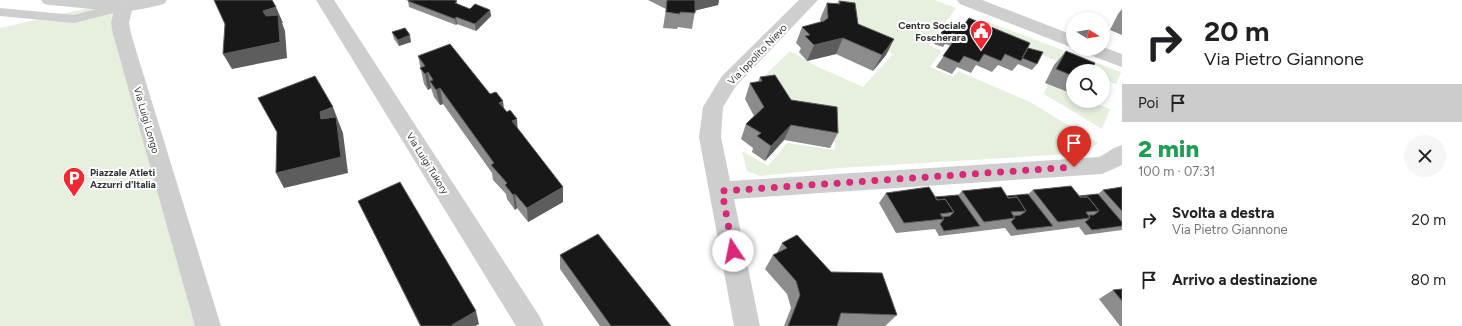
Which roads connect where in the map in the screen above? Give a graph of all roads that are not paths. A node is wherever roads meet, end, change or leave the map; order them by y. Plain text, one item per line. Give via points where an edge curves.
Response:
1 (50, 0) edge
2 (158, 0) edge
3 (324, 0) edge
4 (809, 0) edge
5 (966, 0) edge
6 (121, 3) edge
7 (0, 12) edge
8 (1066, 39) edge
9 (1109, 56) edge
10 (1122, 61) edge
11 (1122, 153) edge
12 (722, 191) junction
13 (208, 326) edge
14 (531, 326) edge
15 (747, 326) edge

1 - 6 street
2 - 6 street
3 - 14 street, Via Luigi Tukory
4 - 12 street, Via Ippolito Nievo via 729,81 713,107 710,137
5 - 8 street
6 - 7 lane via 74,19
6 - 13 street, Via Luigi Longo via 122,34
9 - 10 street
11 - 12 street via 1102,165
12 - 15 street, Via Ippolito Nievo

